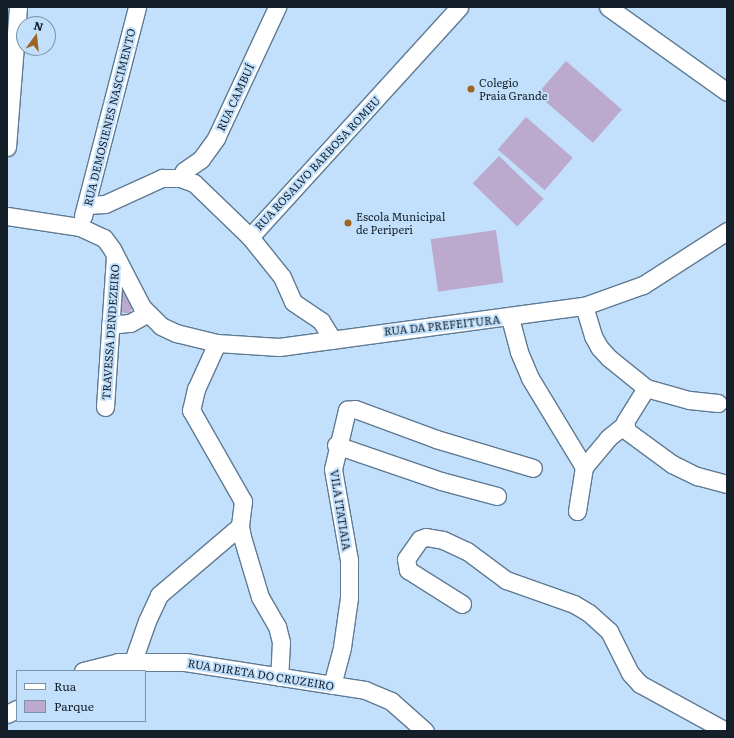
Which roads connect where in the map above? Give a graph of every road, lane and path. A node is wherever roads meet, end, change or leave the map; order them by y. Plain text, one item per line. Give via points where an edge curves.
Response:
1 (18, 7) edge
2 (137, 7) edge
3 (277, 7) edge
4 (459, 7) edge
5 (608, 7) edge
6 (727, 92) edge
7 (7, 147) edge
8 (180, 178) junction
9 (86, 206) junction
10 (7, 216) edge
11 (80, 227) junction
12 (727, 232) edge
13 (250, 237) junction
14 (116, 257) junction
15 (584, 306) junction
16 (146, 314) junction
17 (510, 318) junction
18 (110, 325) junction
19 (333, 340) junction
20 (217, 343) junction
21 (646, 388) junction
22 (718, 403) dead end
23 (105, 407) dead end
24 (624, 425) junction
25 (336, 446) junction
26 (584, 467) junction
27 (533, 468) dead end
28 (727, 484) edge
29 (497, 496) dead end
30 (577, 511) dead end
31 (240, 526) junction
32 (462, 604) dead end
33 (133, 661) junction
34 (86, 670) edge
35 (279, 677) junction
36 (332, 685) junction
37 (16, 710) edge
38 (7, 714) edge
39 (425, 731) edge
40 (726, 731) edge

1 - 7 street
2 - 9 street, RUA DEMOSIENES NASCIMENTO
3 - 8 street, RUA CAMBUÍ via 216,138 201,159 184,171
4 - 13 street, RUA ROSALVO BARBOSA ROMEU
5 - 6 street
8 - 9 street via 162,178 105,204
8 - 13 street via 194,183
9 - 11 street, RUA DEMOSIENES NASCIMENTO
10 - 11 street, RUA DA PREFEITURA
11 - 14 street, RUA DA PREFEITURA via 104,238
12 - 15 street, RUA DA PREFEITURA via 643,285
13 - 19 street, RUA ROSALVO BARBOSA ROMEU via 282,277 293,302 320,321
14 - 16 street, RUA DA PREFEITURA
14 - 18 street, TRAVESSA DENDEZEIRO
15 - 17 street, RUA DA PREFEITURA
15 - 21 street via 592,336 599,347 608,358
16 - 18 street via 130,323
16 - 20 street, RUA DA PREFEITURA via 161,326 176,333
17 - 19 street, RUA DA PREFEITURA via 363,334
17 - 26 street via 519,352 530,378
18 - 23 street, TRAVESSA DENDEZEIRO
19 - 20 street, RUA DA PREFEITURA via 279,347
20 - 31 street via 196,389 191,410 243,501
21 - 22 street via 689,400
21 - 24 street
24 - 26 street via 611,434
24 - 28 street via 627,431 672,464 697,476
25 - 27 street, VILA ITATIAIA via 346,412 352,408 436,439
25 - 29 street via 441,481
25 - 36 street, VILA ITATIAIA via 333,469 349,560 349,598 342,647
26 - 30 street
31 - 33 street via 159,595
31 - 35 street via 260,597 277,626 280,642
32 - 40 street via 408,570 406,559 420,539 426,536 444,540 467,551 506,580 560,598 584,610 609,631 630,673 640,684
33 - 34 street, RUA DIRETA DO CRUZEIRO via 100,665
33 - 35 street, RUA DIRETA DO CRUZEIRO via 185,662
35 - 36 street, RUA DIRETA DO CRUZEIRO
36 - 39 street, RUA DIRETA DO CRUZEIRO via 383,696
37 - 38 street

